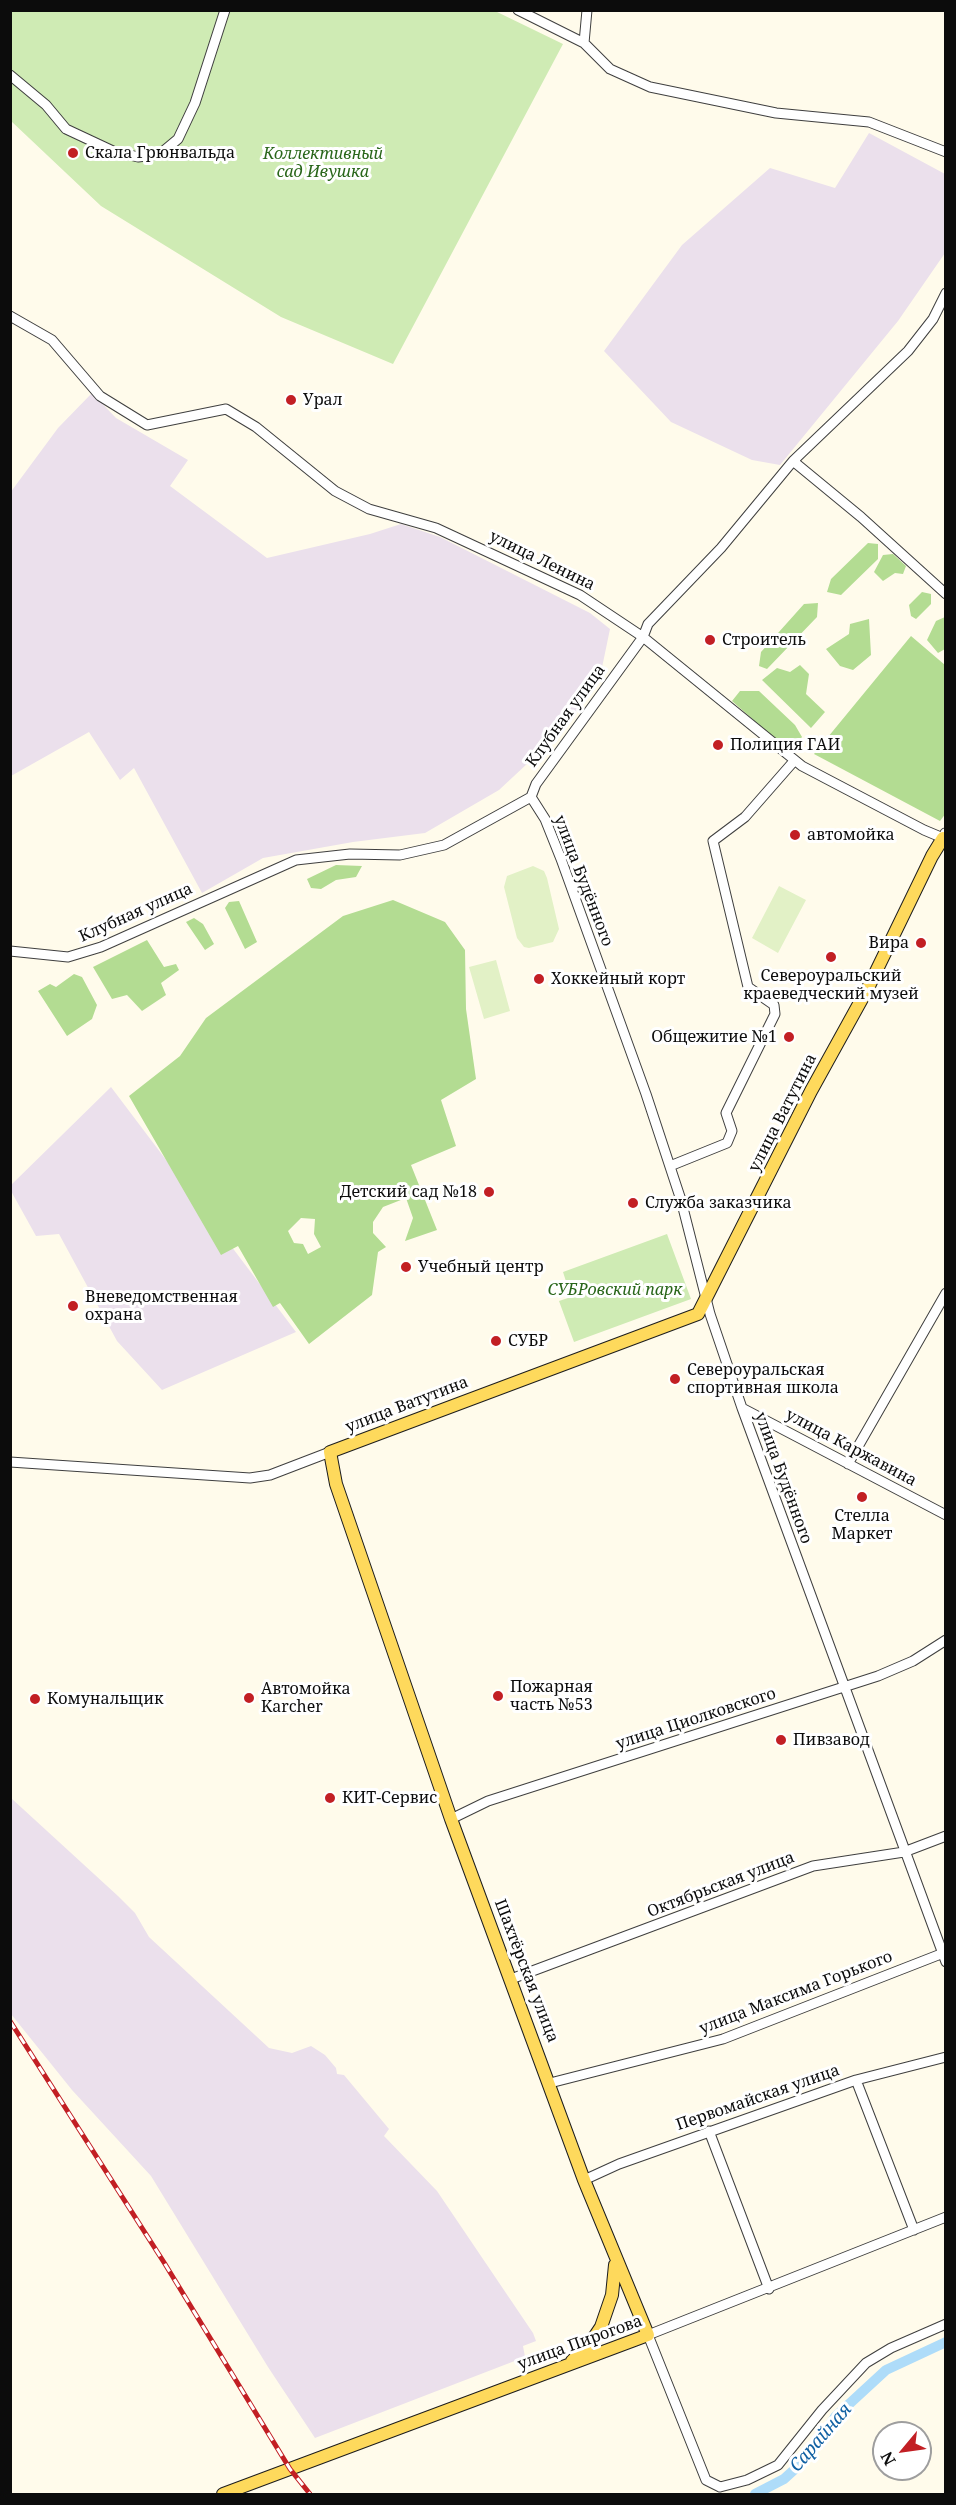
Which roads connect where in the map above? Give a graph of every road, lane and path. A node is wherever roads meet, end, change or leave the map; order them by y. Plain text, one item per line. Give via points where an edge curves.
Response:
1 (225, 10) edge
2 (518, 10) edge
3 (587, 10) edge
4 (584, 43) junction
5 (10, 75) edge
6 (945, 152) edge
7 (945, 293) edge
8 (10, 316) edge
9 (793, 461) junction
10 (945, 594) edge
11 (643, 637) junction
12 (794, 761) junction
13 (531, 798) junction
14 (945, 836) edge
15 (10, 951) edge
16 (670, 1166) junction
17 (945, 1293) edge
18 (708, 1296) junction
19 (742, 1408) junction
20 (330, 1452) junction
21 (10, 1462) edge
22 (848, 1464) junction
23 (945, 1515) edge
24 (945, 1640) edge
25 (845, 1688) junction
26 (451, 1819) junction
27 (945, 1836) edge
28 (904, 1852) junction
29 (944, 1956) edge
30 (511, 1978) junction
31 (945, 2057) edge
32 (856, 2080) junction
33 (550, 2083) junction
34 (709, 2131) junction
35 (584, 2180) junction
36 (945, 2217) edge
37 (914, 2230) junction
38 (614, 2258) junction
39 (769, 2289) junction
40 (945, 2324) edge
41 (648, 2335) junction
42 (564, 2367) junction
43 (720, 2492) edge
44 (223, 2494) edge

1 - 5 street via 195,104 178,139 160,154 138,157 113,151 66,129 46,105
2 - 4 street
3 - 4 street
4 - 6 street via 610,69 650,87 776,114 869,122
7 - 9 street, Клубная улица via 933,319 908,351
8 - 11 street, улица Ленина via 52,340 100,396 147,425 226,409 256,427 334,491 369,509 436,528 541,576 580,595
9 - 10 street
9 - 11 street, Клубная улица via 721,548 648,624
11 - 12 street, улица Ленина
11 - 13 street, Клубная улица via 536,784
12 - 14 street, улица Ленина
12 - 16 street via 745,817 713,841 748,987 774,1005 776,1014 726,1113 732,1131 727,1143
13 - 15 street, Клубная улица via 444,845 400,855 350,854 296,860 101,947 68,957
13 - 16 street, улица Будённого via 545,819 561,860
14 - 18 main road, улица Ватутина
16 - 18 street, улица Будённого
17 - 22 street
18 - 19 street, улица Будённого via 710,1314
18 - 20 main road, улица Ватутина via 698,1314
19 - 22 street, улица Каржавина
19 - 25 street, улица Будённого
20 - 21 street via 270,1475 250,1478
20 - 26 main road, Шахтёрская улица via 336,1484
22 - 23 street, улица Каржавина
24 - 25 street, улица Циолковского via 913,1661
25 - 26 street, улица Циолковского via 488,1801
25 - 28 street, улица Будённого
26 - 30 main road, Шахтёрская улица
27 - 28 street, Октябрьская улица
28 - 29 street, улица Будённого
28 - 30 street, Октябрьская улица via 813,1866
29 - 33 street, улица Максима Горького via 723,2039
30 - 33 main road, Шахтёрская улица
31 - 32 street, Первомайская улица
32 - 34 street, Первомайская улица
32 - 37 street
33 - 35 main road, Шахтёрская улица
34 - 35 street, Первомайская улица
34 - 39 street
35 - 38 main road, Шахтёрская улица
36 - 37 street, улица Пирогова
37 - 39 street, улица Пирогова
38 - 41 main road, Шахтёрская улица
38 - 42 main road via 612,2295 601,2327 585,2349
39 - 41 street, улица Пирогова
40 - 43 street via 866,2363 778,2465
41 - 42 main road, улица Пирогова
41 - 43 street, Шахтёрская улица via 706,2480
42 - 44 main road, улица Пирогова

